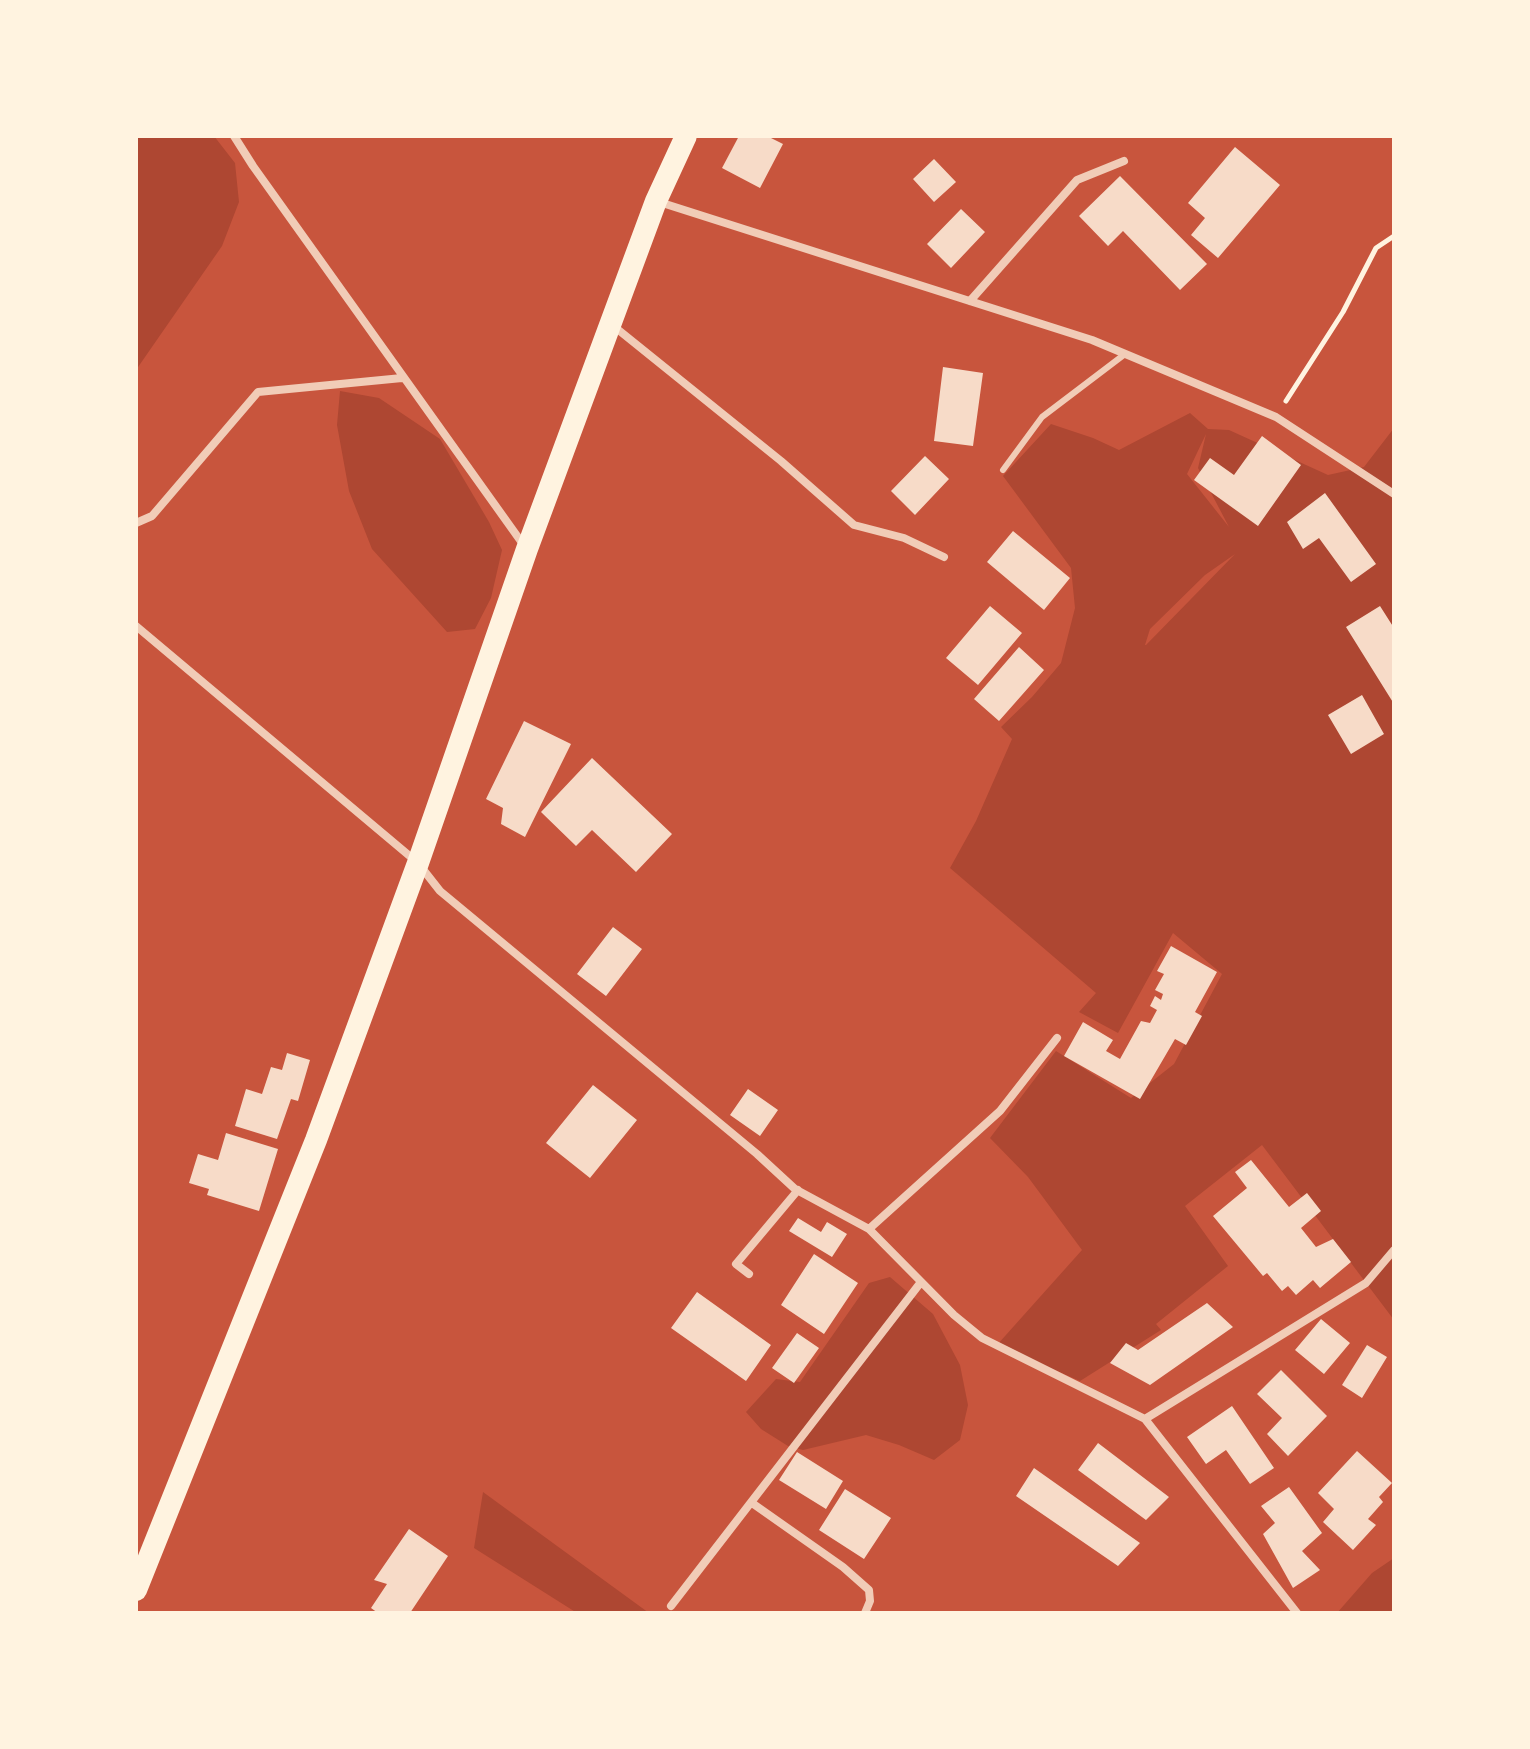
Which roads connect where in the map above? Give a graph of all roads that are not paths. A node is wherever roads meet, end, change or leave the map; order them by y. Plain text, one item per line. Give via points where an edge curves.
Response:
1 (234, 136) edge
2 (686, 136) edge
3 (1124, 161) dead end
4 (656, 201) junction
5 (970, 301) junction
6 (610, 323) junction
7 (1125, 354) junction
8 (402, 378) junction
9 (1003, 470) dead end
10 (1394, 494) edge
11 (136, 523) edge
12 (527, 549) junction
13 (944, 557) dead end
14 (136, 626) edge
15 (418, 863) junction
16 (1057, 1038) dead end
17 (798, 1190) junction
18 (869, 1229) junction
19 (1394, 1250) edge
20 (749, 1274) dead end
21 (921, 1282) junction
22 (1145, 1419) junction
23 (752, 1503) junction
24 (136, 1590) edge
25 (671, 1606) dead end
26 (865, 1613) edge
27 (1297, 1613) edge

1 - 8 street
2 - 4 highway
3 - 5 street via 1077,180
4 - 5 street
4 - 6 highway
5 - 7 street
6 - 12 highway
6 - 13 street via 854,525 904,538
7 - 9 lane via 1042,417
7 - 10 street via 1276,417
8 - 11 street via 258,392 152,516
8 - 12 street
12 - 15 highway
14 - 15 street
15 - 17 street via 440,891
15 - 24 highway via 316,1140
16 - 18 street via 1000,1111
17 - 18 street
17 - 20 street via 736,1264
18 - 21 street
19 - 22 street via 1366,1283
21 - 22 street via 982,1338
21 - 23 street
22 - 27 street
23 - 25 street
23 - 26 street via 869,1590

